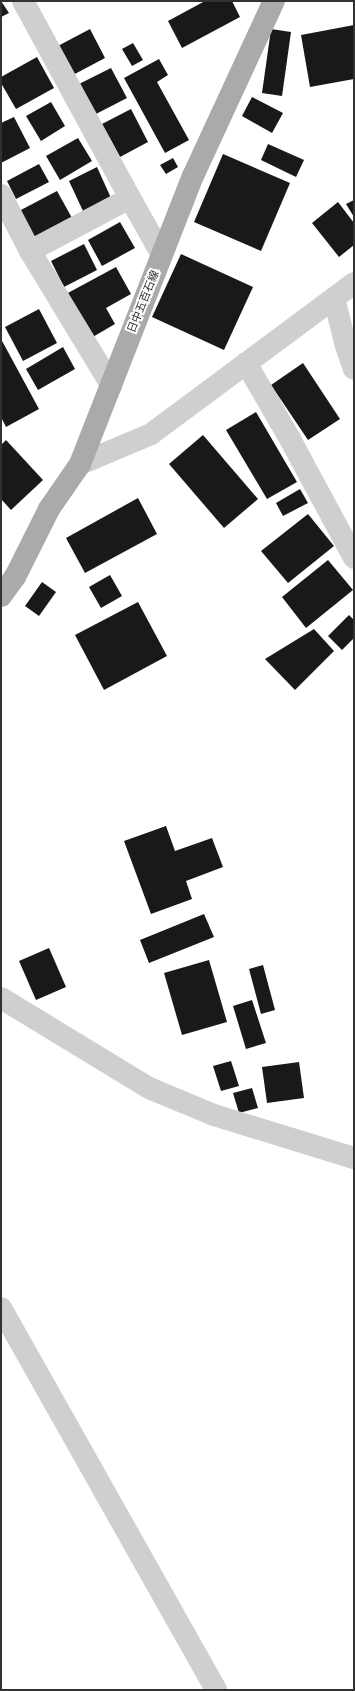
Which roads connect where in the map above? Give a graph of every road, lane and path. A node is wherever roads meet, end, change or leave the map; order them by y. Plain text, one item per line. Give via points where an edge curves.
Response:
1 (23, 1) edge
2 (274, 1) edge
3 (1, 195) edge
4 (130, 198) junction
5 (7, 219) edge
6 (30, 251) junction
7 (162, 255) junction
8 (354, 283) edge
9 (334, 298) junction
10 (246, 363) junction
11 (354, 369) edge
12 (111, 385) junction
13 (80, 464) junction
14 (354, 558) edge
15 (1, 596) edge
16 (1, 998) edge
17 (354, 1158) edge
18 (1, 1308) edge
19 (216, 1690) edge

1 - 4 street
2 - 7 main road, 日中五百石線 via 193,176
3 - 5 street
4 - 6 street
4 - 7 street
5 - 6 street
6 - 12 street
7 - 12 main road, 日中五百石線
8 - 9 street
9 - 10 street
9 - 11 street
10 - 13 street via 151,434
10 - 14 street
12 - 13 main road, 日中五百石線
13 - 15 main road, 日中五百石線 via 49,509 15,577
16 - 17 street via 149,1088 214,1115
18 - 19 street

